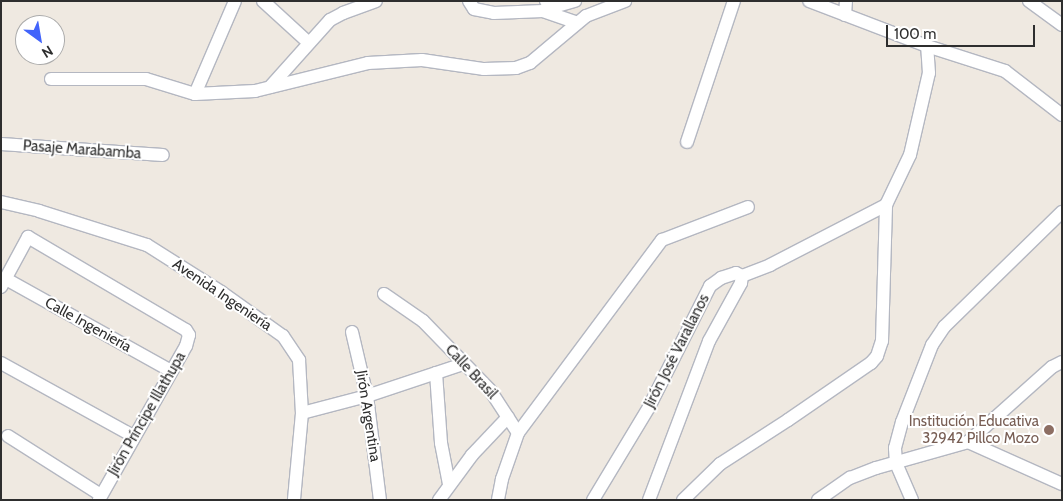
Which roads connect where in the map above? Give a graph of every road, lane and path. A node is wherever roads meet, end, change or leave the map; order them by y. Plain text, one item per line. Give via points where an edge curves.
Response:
1 (235, 1) edge
2 (263, 1) edge
3 (376, 1) edge
4 (469, 1) edge
5 (546, 1) edge
6 (567, 1) edge
7 (574, 1) edge
8 (625, 1) edge
9 (734, 1) edge
10 (808, 1) edge
11 (846, 1) edge
12 (1029, 1) edge
13 (844, 15) junction
14 (582, 20) junction
15 (1062, 25) edge
16 (308, 43) junction
17 (927, 46) junction
18 (51, 79) dead end
19 (269, 89) junction
20 (195, 94) junction
21 (1062, 115) edge
22 (687, 142) dead end
23 (1, 144) edge
24 (163, 155) dead end
25 (1, 202) edge
26 (886, 205) junction
27 (748, 207) dead end
28 (1062, 212) edge
29 (742, 276) junction
30 (4, 283) edge
31 (384, 294) dead end
32 (352, 332) dead end
33 (1062, 362) edge
34 (1, 364) edge
35 (463, 364) junction
36 (171, 371) junction
37 (436, 373) junction
38 (367, 396) junction
39 (302, 413) junction
40 (508, 417) junction
41 (518, 433) junction
42 (8, 436) dead end
43 (133, 436) junction
44 (968, 442) junction
45 (896, 463) junction
46 (450, 484) junction
47 (1062, 484) edge
48 (100, 498) edge
49 (294, 500) edge
50 (380, 500) edge
51 (439, 500) edge
52 (498, 500) edge
53 (592, 500) edge
54 (649, 500) edge
55 (683, 500) edge
56 (818, 500) edge
57 (912, 500) edge

1 - 20 street
2 - 16 street
3 - 16 street via 342,12
4 - 14 street via 474,8 494,13 542,11
5 - 6 street via 549,6
6 - 7 street
6 - 14 street
8 - 14 street
9 - 22 street
10 - 13 street
11 - 13 street
12 - 15 street
13 - 17 street
14 - 19 street via 530,63 516,68 484,69 422,60 368,63
16 - 19 street
17 - 21 street via 1005,71
17 - 26 street via 929,73 910,155
18 - 20 street via 146,79
19 - 20 street
23 - 24 street, Pasaje Marabamba
25 - 39 street, Avenida Ingeniería via 147,245 221,292 283,336 299,360
26 - 29 street via 770,265
26 - 55 street via 882,341 877,356 720,464
27 - 41 street via 662,240
28 - 45 street via 944,327 932,345 902,422 895,448
29 - 53 street, Jirón José Varallanos via 736,273 710,286 649,407
29 - 54 street, Jirón José Varallanos via 738,291 709,341
30 - 36 street, Calle Ingeniería
30 - 36 street, Jirón Príncipe Illathupa via 28,237 186,330 189,335 186,346
31 - 35 street, Calle Brasil via 423,322
32 - 38 street, Jirón Argentina
33 - 44 street via 1052,367
34 - 43 street
35 - 37 street
35 - 40 street, Calle Brasil via 490,390
36 - 43 street, Jirón Príncipe Illathupa
37 - 38 street
37 - 46 street via 441,443
38 - 39 street
38 - 50 street, Jirón Argentina
39 - 49 street, Avenida Ingeniería
40 - 41 street, Calle Brasil
40 - 46 street
41 - 52 street
42 - 48 street
43 - 48 street, Jirón Príncipe Illathupa
44 - 45 street
44 - 47 street
45 - 56 street via 850,478
45 - 57 street
46 - 51 street

